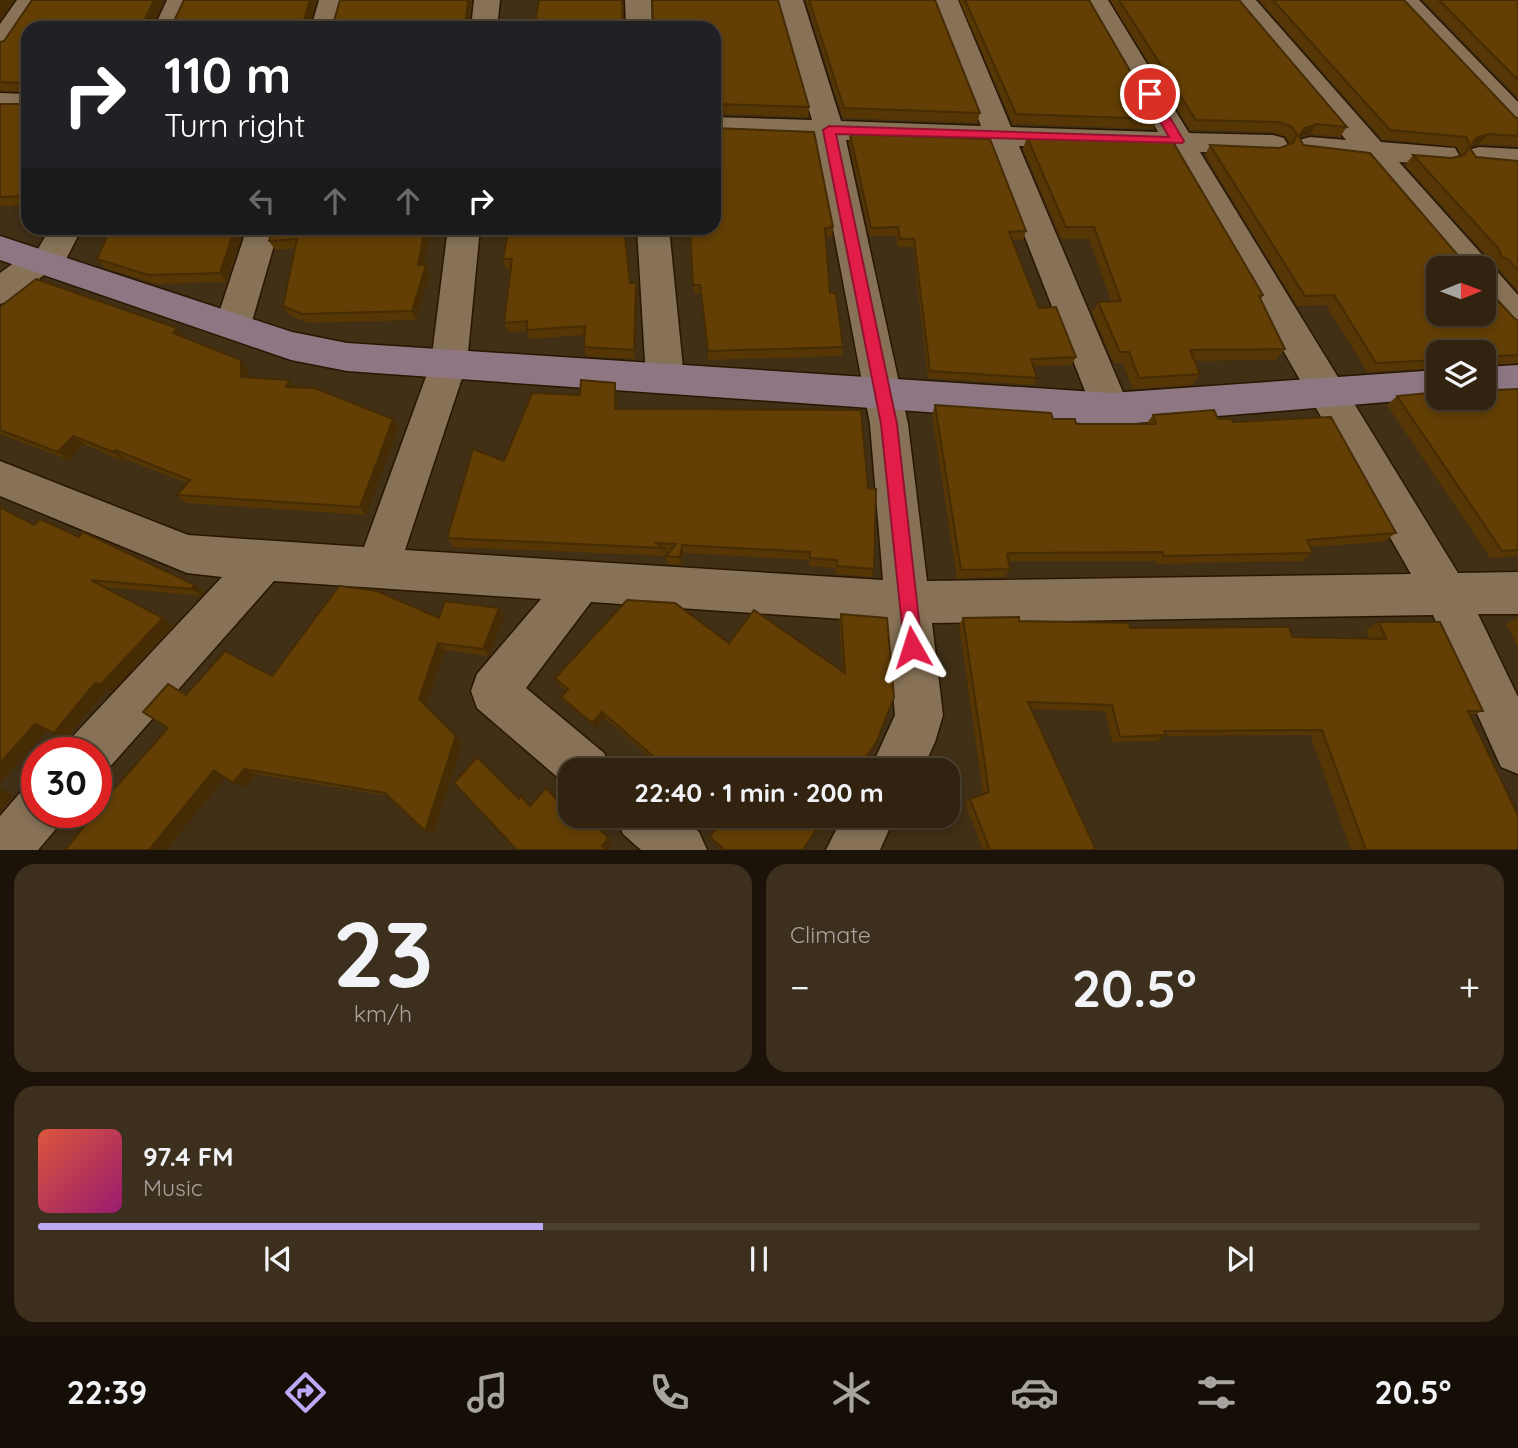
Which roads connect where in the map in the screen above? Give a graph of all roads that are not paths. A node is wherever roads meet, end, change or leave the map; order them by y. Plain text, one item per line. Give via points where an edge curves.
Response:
1 (30, 0) edge
2 (180, 0) edge
3 (332, 0) edge
4 (486, 0) edge
5 (638, 0) edge
6 (790, 0) edge
7 (945, 0) edge
8 (1095, 0) edge
9 (1242, 0) edge
10 (1405, 0) edge
11 (170, 21) edge
12 (326, 21) edge
13 (484, 21) edge
14 (639, 21) edge
15 (0, 43) edge
16 (0, 102) edge
17 (21, 103) edge
18 (1518, 119) edge
19 (721, 126) edge
20 (829, 130) junction
21 (1000, 136) junction
22 (1178, 141) junction
23 (1273, 145) edge
24 (1310, 147) edge
25 (1371, 151) junction
26 (1444, 155) edge
27 (1479, 157) edge
28 (1518, 159) edge
29 (61, 235) edge
30 (261, 235) edge
31 (463, 235) edge
32 (654, 235) edge
33 (0, 248) edge
34 (1463, 256) edge
35 (43, 262) junction
36 (0, 291) edge
37 (1496, 293) edge
38 (1518, 318) edge
39 (233, 325) junction
40 (449, 363) junction
41 (665, 378) junction
42 (1518, 380) edge
43 (1496, 381) edge
44 (1426, 386) edge
45 (1326, 393) junction
46 (883, 394) junction
47 (1111, 409) junction
48 (0, 478) edge
49 (265, 561) junction
50 (377, 567) junction
51 (579, 583) junction
52 (1518, 593) edge
53 (1447, 596) junction
54 (908, 602) junction
55 (105, 737) edge
56 (1518, 750) edge
57 (573, 758) edge
58 (902, 758) edge
59 (23, 828) edge
60 (656, 828) edge
61 (863, 828) edge
62 (4, 849) edge
63 (681, 849) edge
64 (852, 849) edge

1 - 15 street
2 - 11 street
3 - 12 street
4 - 13 street
5 - 14 street
6 - 20 street
7 - 21 street
8 - 22 street
9 - 25 street
10 - 18 street
16 - 17 street
19 - 20 street
20 - 21 street
20 - 46 street
21 - 22 street
21 - 47 street
22 - 23 street
22 - 45 street
24 - 25 street
25 - 26 street
25 - 34 street
27 - 28 street
29 - 35 street
30 - 39 street
31 - 40 street
32 - 41 street
33 - 35 street
35 - 36 street
35 - 39 street
37 - 38 street
39 - 40 street via 291,346 347,357
40 - 41 street
40 - 50 street
41 - 46 street
42 - 43 street
44 - 45 street
45 - 47 street
45 - 53 street
46 - 47 street
46 - 54 street
48 - 49 street via 187,554
49 - 50 street
49 - 55 street
50 - 51 street
51 - 54 street
51 - 57 street via 494,691
52 - 53 street
53 - 54 street
53 - 56 street
54 - 58 street via 919,715
59 - 62 street
60 - 63 street
61 - 64 street

